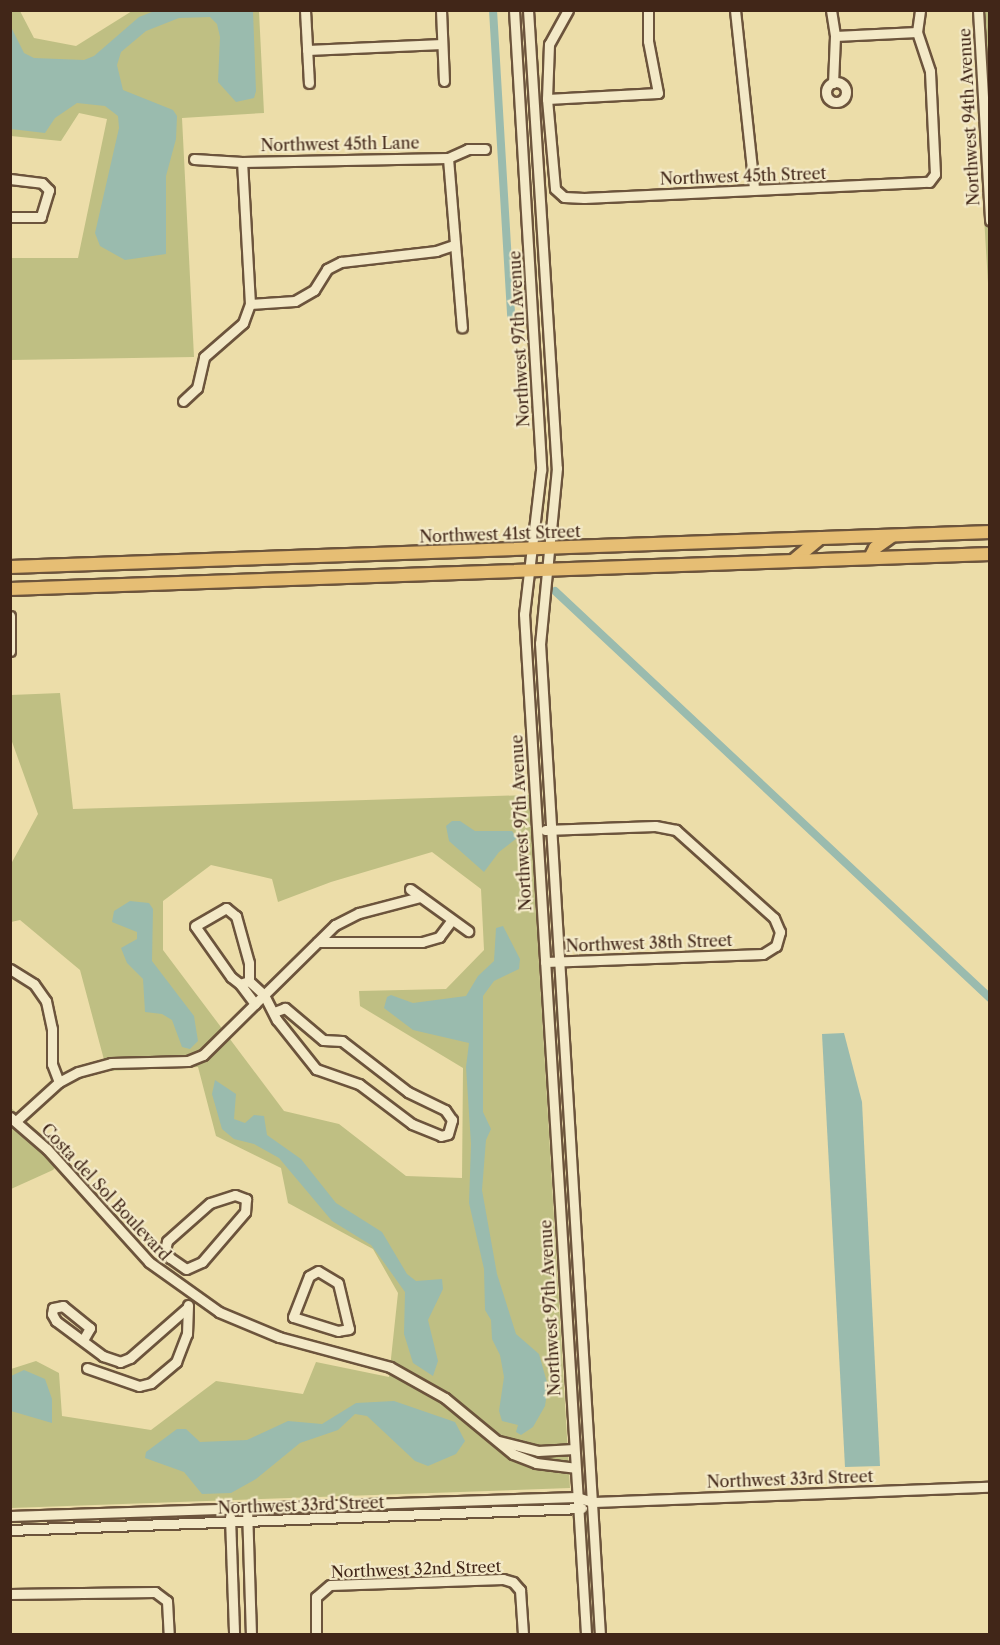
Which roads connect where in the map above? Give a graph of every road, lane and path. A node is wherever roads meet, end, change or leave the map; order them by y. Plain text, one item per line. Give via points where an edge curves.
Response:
1 (305, 10) edge
2 (441, 10) edge
3 (514, 10) edge
4 (528, 10) edge
5 (568, 10) edge
6 (648, 10) edge
7 (735, 10) edge
8 (831, 10) edge
9 (920, 10) edge
10 (978, 10) edge
11 (917, 32) junction
12 (835, 36) junction
13 (442, 44) junction
14 (308, 50) junction
15 (444, 81) dead end
16 (833, 82) dead end
17 (309, 83) dead end
18 (547, 99) junction
19 (485, 149) dead end
20 (448, 158) junction
21 (194, 159) dead end
22 (242, 162) junction
23 (10, 179) edge
24 (754, 188) junction
25 (10, 217) edge
26 (990, 221) edge
27 (453, 245) junction
28 (250, 304) junction
29 (462, 327) dead end
30 (183, 401) dead end
31 (988, 532) edge
32 (892, 536) junction
33 (820, 538) junction
34 (765, 541) junction
35 (533, 549) junction
36 (549, 549) junction
37 (989, 554) edge
38 (870, 558) junction
39 (839, 559) junction
40 (792, 561) junction
41 (765, 562) junction
42 (10, 567) edge
43 (546, 570) junction
44 (529, 571) junction
45 (10, 589) edge
46 (10, 616) edge
47 (10, 651) edge
48 (537, 830) junction
49 (551, 830) junction
50 (410, 889) dead end
51 (420, 897) junction
52 (452, 920) junction
53 (468, 931) dead end
54 (318, 942) junction
55 (560, 962) junction
56 (545, 963) junction
57 (10, 969) edge
58 (244, 982) junction
59 (264, 995) junction
60 (255, 1004) junction
61 (274, 1012) junction
62 (552, 1081) junction
63 (567, 1081) junction
64 (59, 1082) junction
65 (13, 1119) edge
66 (174, 1262) junction
67 (163, 1274) junction
68 (192, 1295) junction
69 (579, 1297) junction
70 (565, 1298) junction
71 (187, 1308) junction
72 (321, 1326) junction
73 (83, 1340) dead end
74 (317, 1346) junction
75 (103, 1356) junction
76 (87, 1368) dead end
77 (97, 1372) junction
78 (499, 1441) junction
79 (574, 1449) junction
80 (575, 1468) junction
81 (990, 1487) edge
82 (577, 1497) junction
83 (592, 1503) junction
84 (247, 1508) junction
85 (230, 1509) junction
86 (578, 1510) junction
87 (10, 1516) edge
88 (230, 1522) junction
89 (247, 1522) junction
90 (10, 1530) edge
91 (10, 1594) edge
92 (169, 1635) edge
93 (234, 1635) edge
94 (251, 1635) edge
95 (316, 1635) edge
96 (523, 1635) edge
97 (586, 1635) edge
98 (600, 1635) edge

1 - 14 street
2 - 13 street
3 - 35 street, Northwest 97th Avenue via 540,440 540,499
4 - 36 street, Northwest 97th Avenue via 557,461
5 - 18 street via 549,44
6 - 18 street via 648,41 658,93
7 - 24 street
8 - 12 street
9 - 11 street
10 - 26 street, Northwest 94th Avenue
11 - 12 street
11 - 24 street, Northwest 45th Street via 930,71 934,177 920,184
12 - 16 street
13 - 14 street
13 - 15 street
14 - 17 street
18 - 24 street, Northwest 45th Street via 555,189 564,197
19 - 20 street, Northwest 45th Lane via 468,149
20 - 22 street, Northwest 45th Lane
20 - 27 street
21 - 22 street, Northwest 45th Lane
22 - 28 street
23 - 25 street via 46,185 48,202 41,217
27 - 28 street via 436,251 341,262 327,269 314,290 295,301
27 - 29 street via 458,258
28 - 30 street via 243,323 204,357 197,388
31 - 32 main road, Northwest 41st Street
31 - 37 main road
32 - 33 main road, Northwest 41st Street
32 - 38 main road
33 - 34 main road, Northwest 41st Street
33 - 39 main road via 824,549
33 - 40 main road
34 - 36 main road, Northwest 41st Street
34 - 41 main road
35 - 36 main road, Northwest 41st Street
35 - 42 main road, Northwest 41st Street
35 - 44 street, Northwest 97th Avenue
36 - 43 street, Northwest 97th Avenue
37 - 38 main road
38 - 39 main road
39 - 40 main road
40 - 41 main road
41 - 43 main road
43 - 44 main road
43 - 49 street, Northwest 97th Avenue via 540,636
44 - 45 main road
44 - 48 street, Northwest 97th Avenue via 524,614
46 - 47 street
48 - 49 street
48 - 56 street, Northwest 97th Avenue
49 - 55 street, Northwest 97th Avenue
49 - 55 street, Northwest 38th Street via 655,826 681,832 777,922 780,936 776,946 755,954
50 - 51 street
51 - 52 street
51 - 54 street via 353,916 335,925
52 - 53 street
52 - 54 street via 439,937 422,942
54 - 59 street
55 - 56 street, Northwest 38th Street
55 - 63 street, Northwest 97th Avenue
56 - 62 street, Northwest 97th Avenue
57 - 64 street via 34,984 46,1001 52,1029 52,1064
58 - 58 street via 195,926 226,908 236,915 249,963
58 - 59 street
58 - 60 street
59 - 60 street
59 - 61 street
60 - 64 street via 215,1047 192,1060 103,1064
61 - 61 street via 316,1070 359,1084 412,1125 441,1136 448,1134 452,1120 445,1110 408,1092 342,1041 323,1040 285,1008
62 - 63 street
62 - 70 street, Northwest 97th Avenue
63 - 69 street, Northwest 97th Avenue
64 - 65 street
65 - 67 street, Costa del Sol Boulevard via 47,1149
66 - 66 street via 186,1269 199,1264 245,1212 246,1199 235,1195 206,1206 165,1244 165,1253
66 - 67 street
67 - 68 street, Costa del Sol Boulevard
68 - 71 street
68 - 74 street, Costa del Sol Boulevard via 237,1322
69 - 70 street
69 - 83 street, Northwest 97th Avenue
70 - 79 street, Northwest 97th Avenue
71 - 75 street via 127,1360 118,1362
71 - 77 street via 186,1338 175,1366 164,1375 139,1386
72 - 72 street via 342,1331 349,1329 350,1324 338,1283 318,1271 309,1276 292,1314 300,1322
72 - 74 street
73 - 75 street
74 - 78 street, Costa del Sol Boulevard via 401,1372 445,1398
75 - 77 street
76 - 77 street
78 - 79 street, Costa del Sol Boulevard via 538,1450
78 - 80 street, Costa del Sol Boulevard via 525,1460
79 - 80 street, Northwest 97th Avenue
80 - 82 street, Northwest 97th Avenue
81 - 83 street, Northwest 33rd Street
82 - 83 street, Northwest 33rd Street
82 - 84 street, Northwest 33rd Street
82 - 86 street, Northwest 97th Avenue
83 - 86 street, Northwest 33rd Street
83 - 98 street, Northwest 97th Avenue
84 - 85 street, Northwest 33rd Street
84 - 89 street
85 - 87 street, Northwest 33rd Street
85 - 88 street
86 - 89 street, Northwest 33rd Street
86 - 97 street, Northwest 97th Avenue
88 - 89 street, Northwest 33rd Street
88 - 90 street, Northwest 33rd Street
88 - 93 street
89 - 94 street
91 - 92 street via 152,1591 163,1596 168,1604
95 - 96 street, Northwest 32nd Street via 315,1600 319,1592 337,1584 498,1579 516,1583 521,1596

